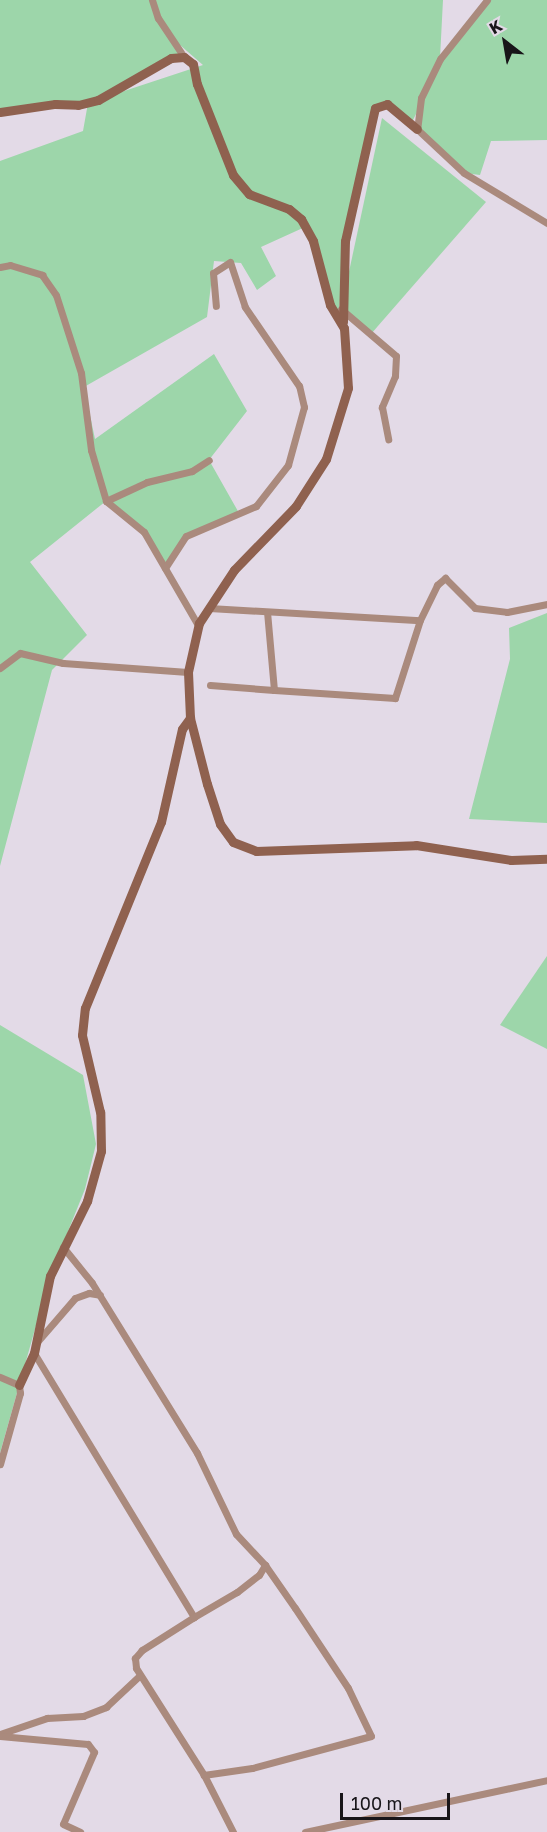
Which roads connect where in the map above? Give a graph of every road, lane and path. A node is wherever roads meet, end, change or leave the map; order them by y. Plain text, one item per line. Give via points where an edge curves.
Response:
1 (152, 0) edge
2 (487, 0) edge
3 (184, 57) junction
4 (0, 112) edge
5 (417, 129) junction
6 (547, 223) edge
7 (0, 267) edge
8 (216, 306) dead end
9 (342, 309) junction
10 (344, 328) junction
11 (387, 439) dead end
12 (209, 460) dead end
13 (106, 501) junction
14 (165, 568) junction
15 (547, 604) edge
16 (209, 608) junction
17 (267, 612) junction
18 (420, 620) junction
19 (198, 625) junction
20 (0, 668) edge
21 (188, 672) junction
22 (210, 685) dead end
23 (274, 690) junction
24 (190, 718) junction
25 (547, 860) edge
26 (63, 1247) junction
27 (100, 1295) junction
28 (37, 1342) junction
29 (34, 1353) junction
30 (0, 1377) edge
31 (18, 1384) junction
32 (0, 1464) edge
33 (265, 1565) junction
34 (194, 1617) junction
35 (139, 1676) junction
36 (0, 1735) edge
37 (204, 1775) junction
38 (547, 1780) edge
39 (63, 1824) junction
40 (58, 1832) edge
41 (80, 1832) edge
42 (232, 1832) edge
43 (305, 1832) edge

1 - 3 street via 158,18
2 - 5 street via 440,59 421,98
3 - 4 street via 171,58 98,100
3 - 10 street via 193,64 197,84 233,175 249,195 290,209 301,219 313,241 330,305
5 - 6 street via 464,173
5 - 9 street via 387,104 375,108 345,241
7 - 13 street via 10,265 42,275 56,295 81,373 92,450
8 - 14 street via 213,273 230,262 245,307 299,386 303,407 288,465 256,506 186,536
9 - 10 street
9 - 11 street via 396,356 395,376 382,407
10 - 16 street via 348,388 326,459 296,506 234,570
12 - 13 street via 192,471 133,487
13 - 14 street via 144,532
14 - 19 street
15 - 18 street via 507,612 475,608 445,578 437,585
16 - 17 street
16 - 19 street
17 - 18 street
17 - 23 street
18 - 23 street via 395,698
19 - 21 street
20 - 21 street via 20,653 63,663
21 - 24 street
22 - 23 street
24 - 25 street via 220,824 233,842 256,851 416,845 511,860
24 - 26 street via 183,729 161,822 85,1008 82,1035 93,1070 104,1134 87,1201
26 - 27 street
26 - 28 street via 50,1276
27 - 28 street via 88,1293 75,1298
27 - 33 street via 197,1453 236,1534
28 - 29 street
29 - 31 street
29 - 34 street
30 - 31 street
31 - 32 street via 20,1393
33 - 34 street via 259,1575 237,1592
33 - 37 street via 348,1688 371,1736 252,1768
34 - 35 street via 142,1650 135,1658
35 - 36 street via 106,1707 83,1716 47,1718
35 - 37 street
36 - 39 street via 88,1744 94,1752
37 - 42 street
38 - 43 street
39 - 40 street
39 - 41 street

